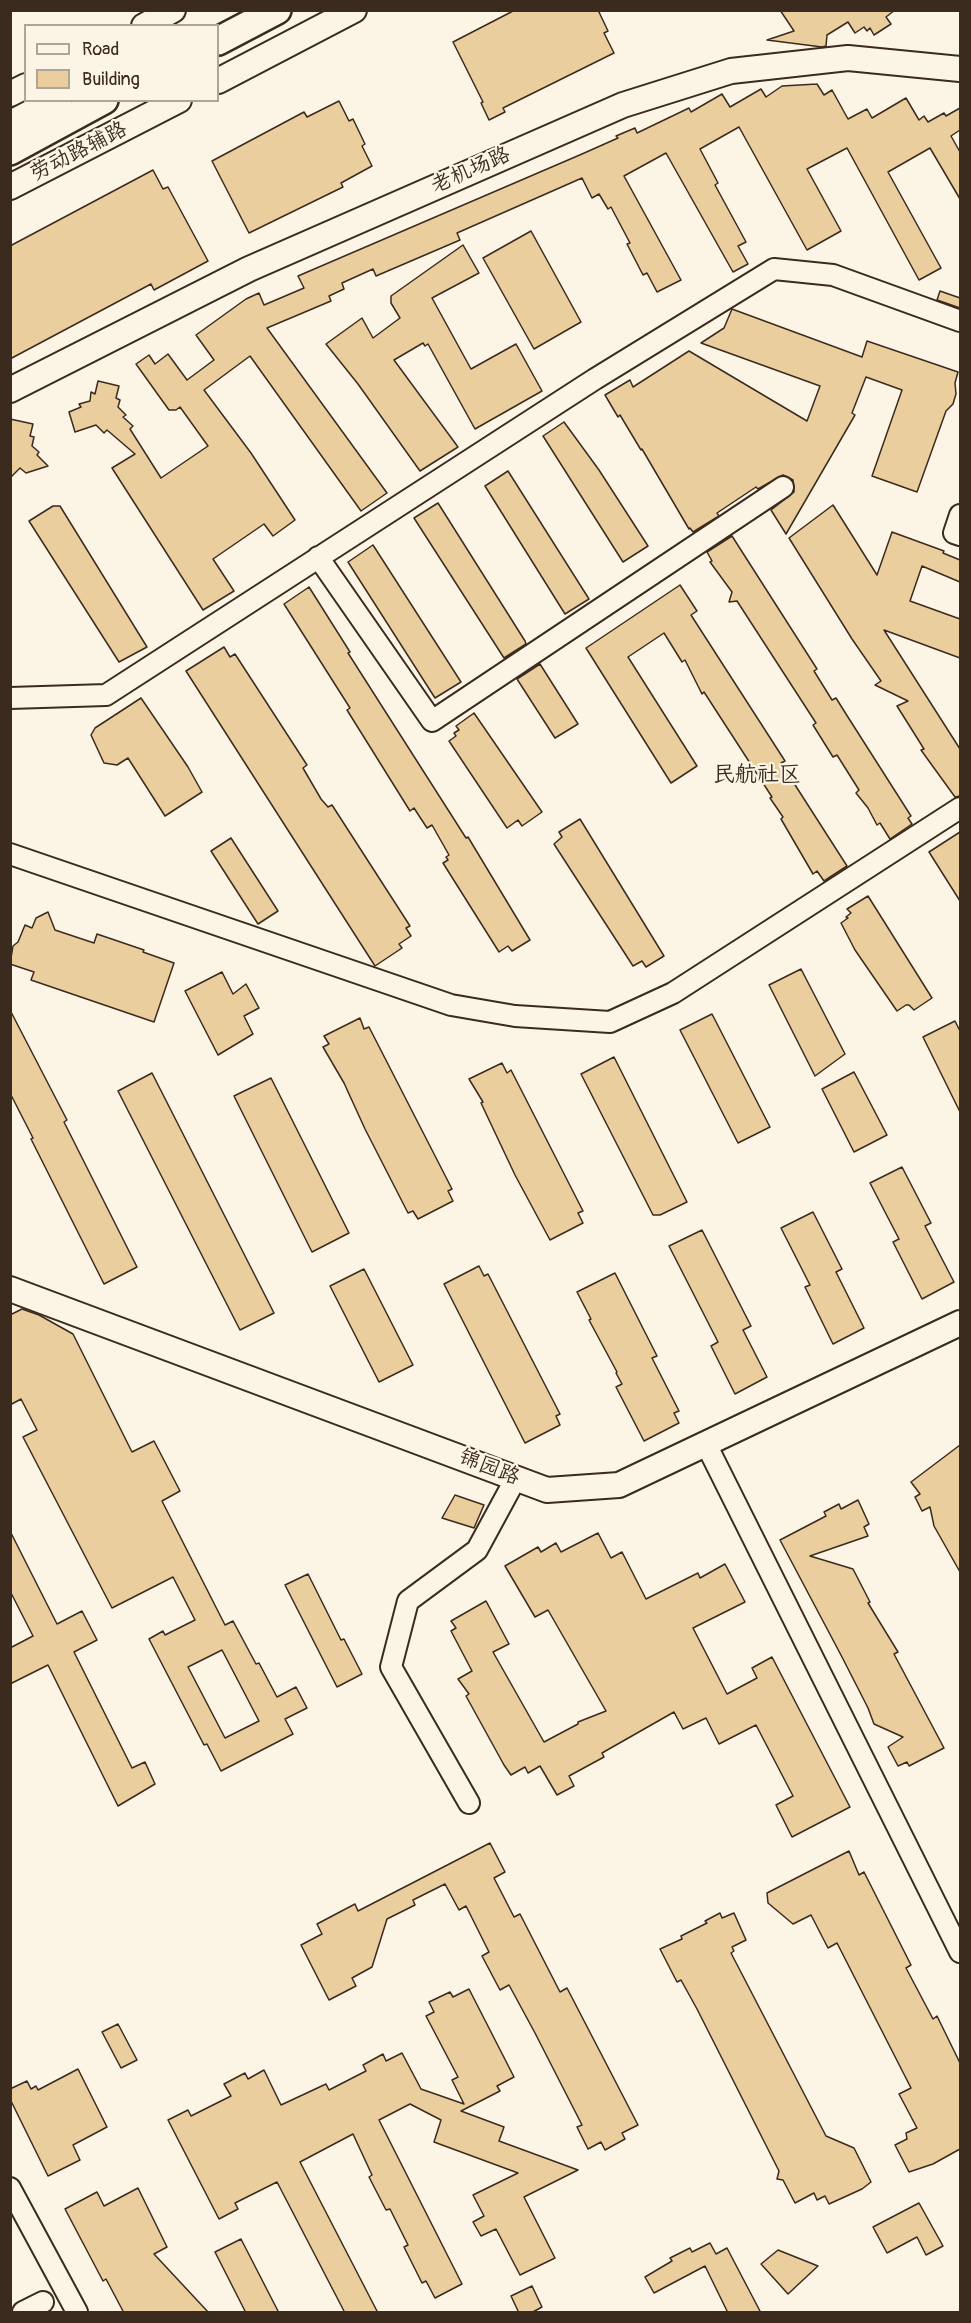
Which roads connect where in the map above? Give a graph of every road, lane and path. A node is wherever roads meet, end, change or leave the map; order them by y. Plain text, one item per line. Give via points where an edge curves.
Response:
1 (173, 10) edge
2 (236, 10) edge
3 (277, 10) edge
4 (354, 10) edge
5 (148, 24) edge
6 (211, 24) edge
7 (219, 40) edge
8 (960, 69) edge
9 (219, 80) edge
10 (24, 87) edge
11 (10, 94) edge
12 (54, 102) edge
13 (100, 102) edge
14 (175, 102) edge
15 (10, 125) edge
16 (10, 151) edge
17 (10, 187) edge
18 (960, 321) edge
19 (10, 390) edge
20 (783, 487) dead end
21 (960, 515) edge
22 (960, 535) edge
23 (318, 557) junction
24 (10, 698) edge
25 (960, 808) edge
26 (10, 854) edge
27 (10, 1289) edge
28 (960, 1323) edge
29 (706, 1444) junction
30 (516, 1478) junction
31 (469, 1803) dead end
32 (960, 1952) edge
33 (10, 2188) edge
34 (43, 2302) dead end
35 (23, 2313) edge
36 (77, 2313) edge

1 - 5 street
2 - 6 main road
3 - 7 main road
4 - 9 street
8 - 19 street, 老机场路 via 848,58 731,71 623,105 249,269
10 - 11 street
12 - 15 main road
13 - 16 main road
14 - 17 street, 劳动路辅路
18 - 23 street via 833,275 774,269
20 - 23 street via 432,721
21 - 22 street via 954,533
23 - 24 street via 106,694
25 - 26 street via 673,993 610,1022 515,1016 451,1005
27 - 30 street, 锦园路
28 - 29 street, 锦园路
29 - 30 street, 锦园路 via 620,1485 547,1490
29 - 32 street
30 - 31 street via 477,1550 408,1601 391,1667
33 - 36 street
34 - 35 street

